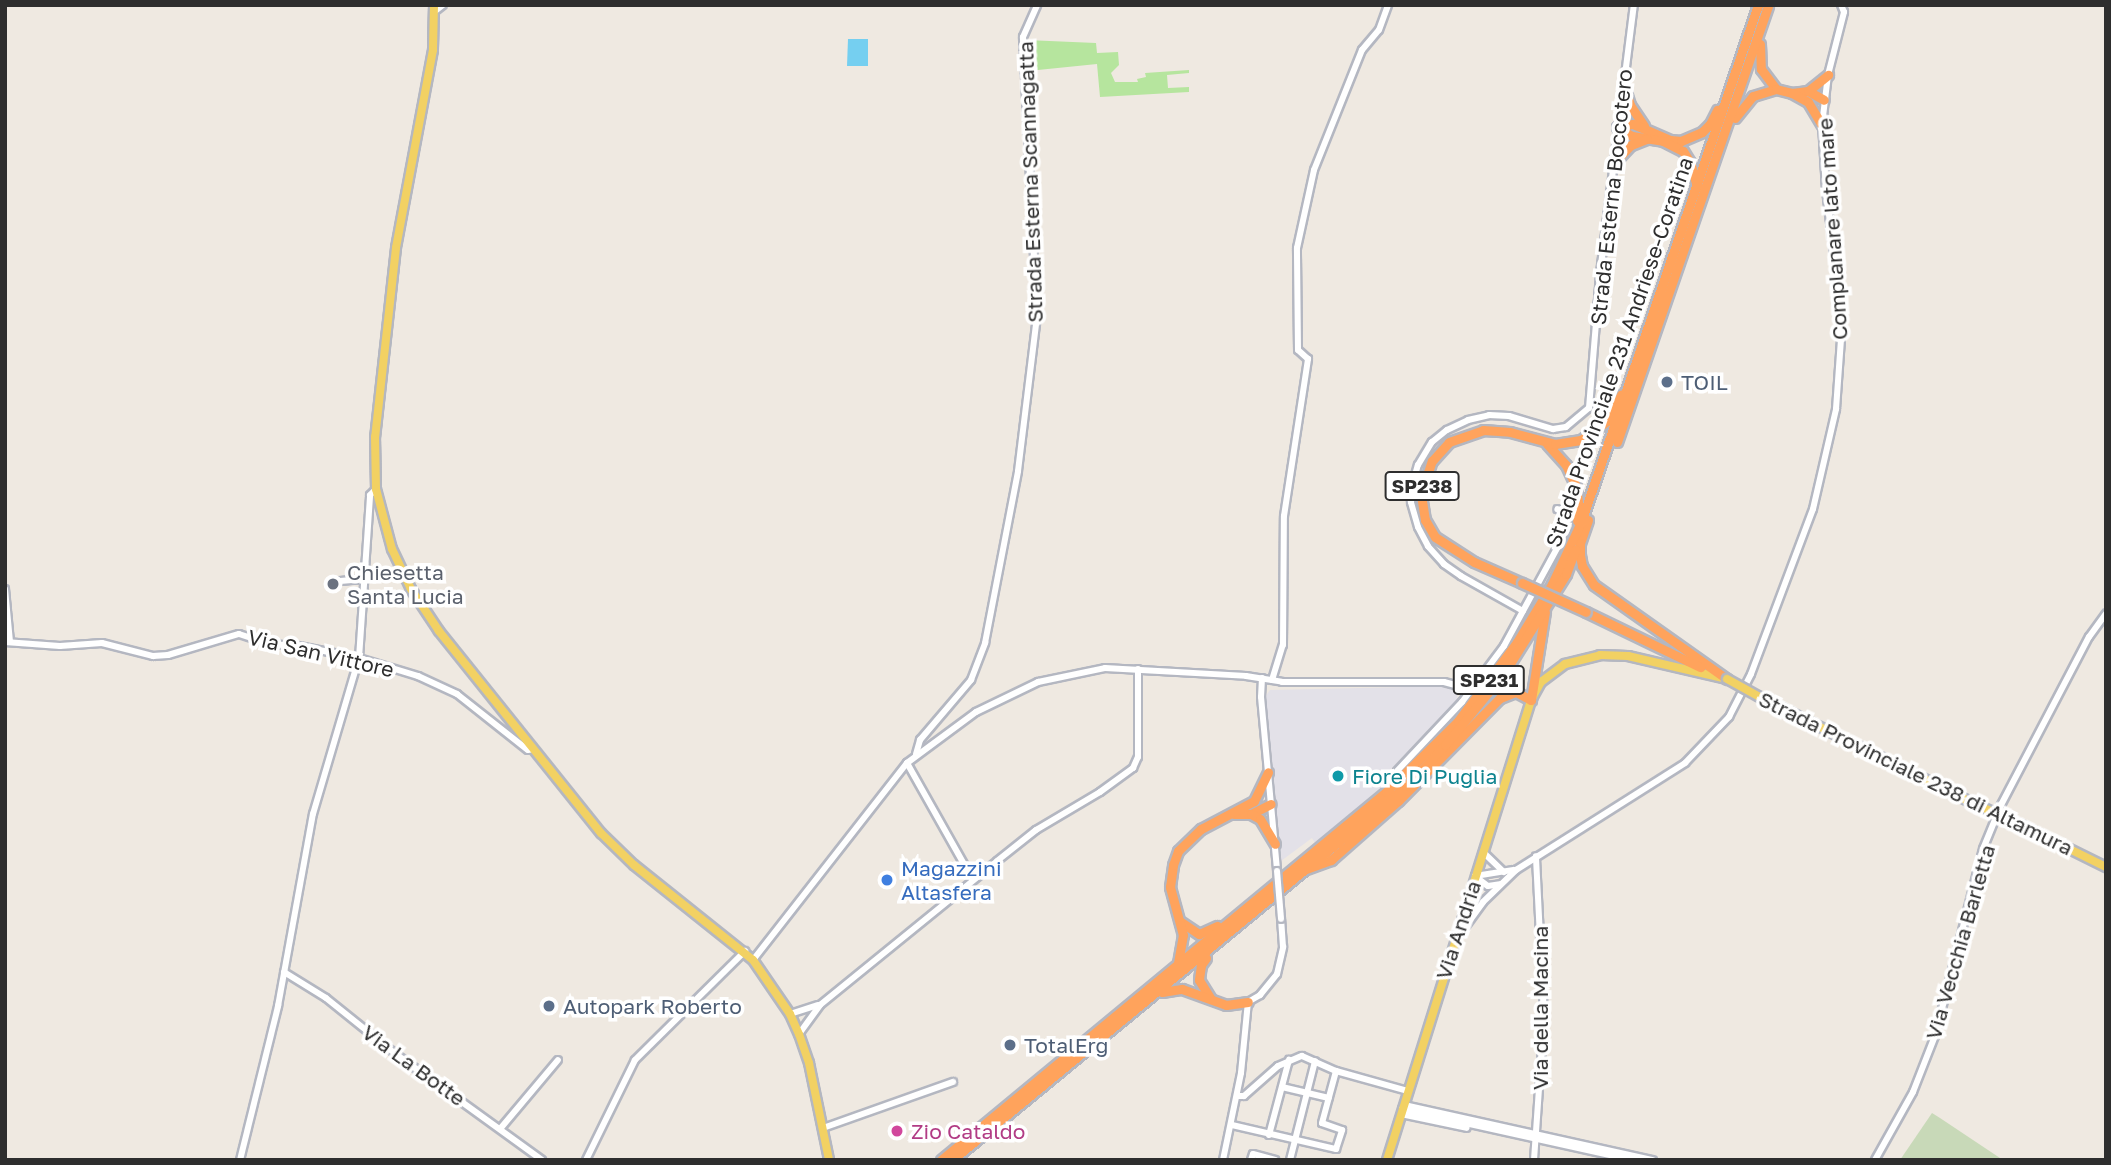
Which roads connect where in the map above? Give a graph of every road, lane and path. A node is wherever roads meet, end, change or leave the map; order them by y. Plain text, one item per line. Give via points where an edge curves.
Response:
1 (443, 5) edge
2 (1037, 5) edge
3 (1388, 5) edge
4 (1634, 5) edge
5 (1758, 5) edge
6 (1770, 5) edge
7 (1841, 5) edge
8 (434, 9) edge
9 (1828, 75) junction
10 (1732, 81) junction
11 (1623, 82) junction
12 (1776, 89) junction
13 (1808, 91) junction
14 (1792, 93) junction
15 (1824, 100) junction
16 (1808, 102) junction
17 (1822, 125) junction
18 (1644, 126) junction
19 (1617, 127) junction
20 (1652, 138) junction
21 (1613, 164) junction
22 (1702, 187) junction
23 (1653, 316) junction
24 (1545, 443) junction
25 (376, 489) junction
26 (1557, 509) dead end
27 (1590, 511) junction
28 (1556, 577) junction
29 (364, 579) junction
30 (340, 581) dead end
31 (5, 589) edge
32 (1546, 608) junction
33 (1523, 611) junction
34 (2106, 614) edge
35 (8, 642) edge
36 (359, 658) junction
37 (1138, 669) junction
38 (1262, 678) junction
39 (1727, 679) junction
40 (1272, 680) junction
41 (1471, 689) junction
42 (1531, 700) junction
43 (533, 749) junction
44 (915, 756) junction
45 (906, 763) junction
46 (1396, 771) dead end
47 (1268, 772) junction
48 (1254, 801) junction
49 (1271, 804) junction
50 (1251, 814) junction
51 (1233, 815) junction
52 (1275, 844) junction
53 (1483, 852) junction
54 (1536, 856) junction
55 (2106, 867) edge
56 (1304, 869) junction
57 (1516, 870) junction
58 (1504, 872) junction
59 (1475, 876) junction
60 (974, 880) junction
61 (1500, 884) junction
62 (1231, 921) junction
63 (1181, 922) junction
64 (1242, 924) junction
65 (1453, 944) junction
66 (745, 951) junction
67 (753, 960) junction
68 (1177, 965) junction
69 (284, 972) junction
70 (1157, 993) junction
71 (1211, 999) junction
72 (1248, 1002) junction
73 (820, 1005) junction
74 (790, 1014) junction
75 (799, 1034) junction
76 (1290, 1059) junction
77 (558, 1060) dead end
78 (1315, 1061) junction
79 (1336, 1071) junction
80 (953, 1082) dead end
81 (1282, 1087) junction
82 (1408, 1091) junction
83 (1307, 1093) junction
84 (1238, 1097) junction
85 (1329, 1098) junction
86 (1402, 1109) junction
87 (1232, 1125) junction
88 (823, 1128) junction
89 (500, 1129) junction
90 (1269, 1135) junction
91 (1537, 1139) junction
92 (1294, 1141) junction
93 (240, 1160) edge
94 (542, 1160) edge
95 (586, 1160) edge
96 (829, 1160) edge
97 (941, 1160) edge
98 (952, 1160) edge
99 (1223, 1160) edge
100 (1251, 1160) edge
101 (1275, 1160) edge
102 (1290, 1160) edge
103 (1387, 1160) edge
104 (1534, 1160) edge
105 (1615, 1160) edge
106 (1632, 1160) edge
107 (1653, 1160) edge
108 (1875, 1160) edge

1 - 8 street
2 - 44 street, Strada Esterna Scannagatta via 1023,37 1037,316 1018,471 985,643 971,680 920,740
3 - 40 street via 1379,30 1362,50 1335,114 1314,170 1299,238 1298,350 1308,359 1284,516 1283,645
4 - 11 street, Strada Esterna Boccotero
5 - 10 highway, Strada Provinciale 231 Andriese-Coratina / SP231
6 - 12 highway via 1758,48 1761,69
6 - 22 highway, Strada Provinciale 231 Andriese-Coratina / SP231
7 - 9 street, Complanare lato mare via 1844,12
8 - 25 main road via 433,50 396,248 383,351 375,436
9 - 13 highway
9 - 15 street, Complanare lato mare
10 - 18 highway via 1710,124 1692,138 1670,140
10 - 22 highway, Strada Provinciale 231 Andriese-Coratina / SP231
11 - 18 highway via 1630,105
11 - 19 street, Strada Esterna Boccotero
12 - 14 highway
12 - 22 highway via 1753,96 1740,108
13 - 14 highway
13 - 15 highway
14 - 16 highway
15 - 16 highway
15 - 17 street, Complanare lato mare
16 - 17 highway
17 - 54 street, Complanare lato mare via 1839,296 1836,409 1813,509 1751,674 1729,717 1685,763
18 - 19 highway
19 - 20 highway via 1632,136
19 - 21 street, Strada Esterna Boccotero
20 - 21 highway via 1631,145
20 - 22 highway via 1683,151
21 - 33 street, Strada Esterna Boccotero via 1589,408 1566,427 1553,429 1509,416 1468,420 1432,442 1413,482 1411,502 1428,546 1461,576
22 - 23 highway, Strada Provinciale 231 Andriese-Coratina / SP231
22 - 27 highway, Strada Provinciale 231 Andriese-Coratina / SP231
23 - 24 highway via 1607,421 1581,440
23 - 28 highway, Strada Provinciale 231 Andriese-Coratina / SP231 via 1581,522
24 - 28 highway via 1566,465 1579,498 1577,521 1555,568
24 - 39 highway, SP238, bridge via 1503,431 1471,432 1449,442 1423,482 1425,520 1435,537 1474,562
25 - 29 street via 370,495
25 - 43 main road via 392,549 411,589
26 - 33 street via 1568,512 1568,521
27 - 32 highway, Strada Provinciale 231 Andriese-Coratina / SP231 via 1566,574
27 - 39 highway via 1580,555 1594,585
28 - 62 highway, Strada Provinciale 231 Andriese-Coratina / SP231 via 1493,675 1434,746
29 - 30 street
29 - 36 street
31 - 35 street
32 - 42 highway
32 - 56 highway, Strada Provinciale 231 Andriese-Coratina / SP231 via 1504,673 1446,745 1406,786
33 - 41 street via 1504,646
34 - 108 street, Via Vecchia Barletta via 2089,636 2001,805 1983,849 1935,1036 1913,1092
35 - 36 street, Via San Vittore via 102,643 153,656 239,634 269,644
36 - 43 street, Via San Vittore via 457,694 528,750
36 - 69 street via 313,814
37 - 38 street
37 - 44 street via 1105,668 1038,682 976,712
37 - 60 street via 1138,757 1133,768 1036,831
38 - 40 street
38 - 47 street
39 - 42 main road, Strada Provinciale 238 di Altamura via 1628,656 1600,655 1550,673
39 - 55 main road, Strada Provinciale 238 di Altamura / SP238, bridge
40 - 41 street via 1444,682
41 - 46 street
42 - 53 main road, Via Andria
42 - 56 highway via 1516,692 1500,698 1360,835 1331,860
43 - 66 main road via 618,849
44 - 45 street
45 - 60 street
45 - 67 street
47 - 48 highway
47 - 49 street
48 - 49 highway
48 - 51 highway
49 - 50 highway
49 - 52 street
50 - 51 highway
50 - 52 highway via 1260,819
51 - 63 highway via 1201,829 1178,851 1170,887
52 - 72 street, bridge via 1283,947 1277,974
53 - 58 street
53 - 59 main road, Via Andria
54 - 57 street, Complanare lato mare
54 - 91 street, Via della Macina via 1544,1016
56 - 64 highway, Strada Provinciale 231 Andriese-Coratina / SP231
57 - 58 street
57 - 61 street, Complanare lato mare
58 - 59 street
59 - 61 street via 1488,886
59 - 65 main road, Via Andria
60 - 73 street
61 - 65 street, Complanare lato mare
62 - 63 highway via 1199,934
62 - 68 highway, Strada Provinciale 231 Andriese-Coratina / SP231
63 - 68 highway via 1183,944
64 - 70 highway, Strada Provinciale 231 Andriese-Coratina / SP231
64 - 71 highway via 1201,965 1201,987
65 - 82 main road, Via Andria
66 - 67 main road
66 - 95 street via 635,1060
67 - 74 main road
68 - 97 highway, Strada Provinciale 231 Andriese-Coratina / SP231
69 - 89 street, Via La Botte via 326,998
69 - 93 street
70 - 71 highway via 1182,989
70 - 98 highway, Strada Provinciale 231 Andriese-Coratina / SP231
71 - 72 highway via 1226,1005
72 - 84 street
73 - 74 street
73 - 75 street
74 - 75 main road
75 - 88 main road
76 - 78 street via 1302,1056
76 - 81 street
76 - 84 street
77 - 89 street
78 - 79 street
78 - 83 street
79 - 82 street
79 - 85 street
80 - 88 street
81 - 83 street
81 - 90 street
82 - 86 main road, Via Andria
83 - 85 street
83 - 92 street
84 - 87 street
85 - 92 street via 1322,1123 1342,1130 1336,1149
86 - 91 street
86 - 103 main road, Via Andria
87 - 90 street
87 - 99 street
88 - 96 main road
89 - 94 street, Via La Botte
90 - 92 street
91 - 104 street, Via della Macina
91 - 105 street
91 - 106 street
91 - 107 street
92 - 102 street
100 - 101 street via 1253,1154

